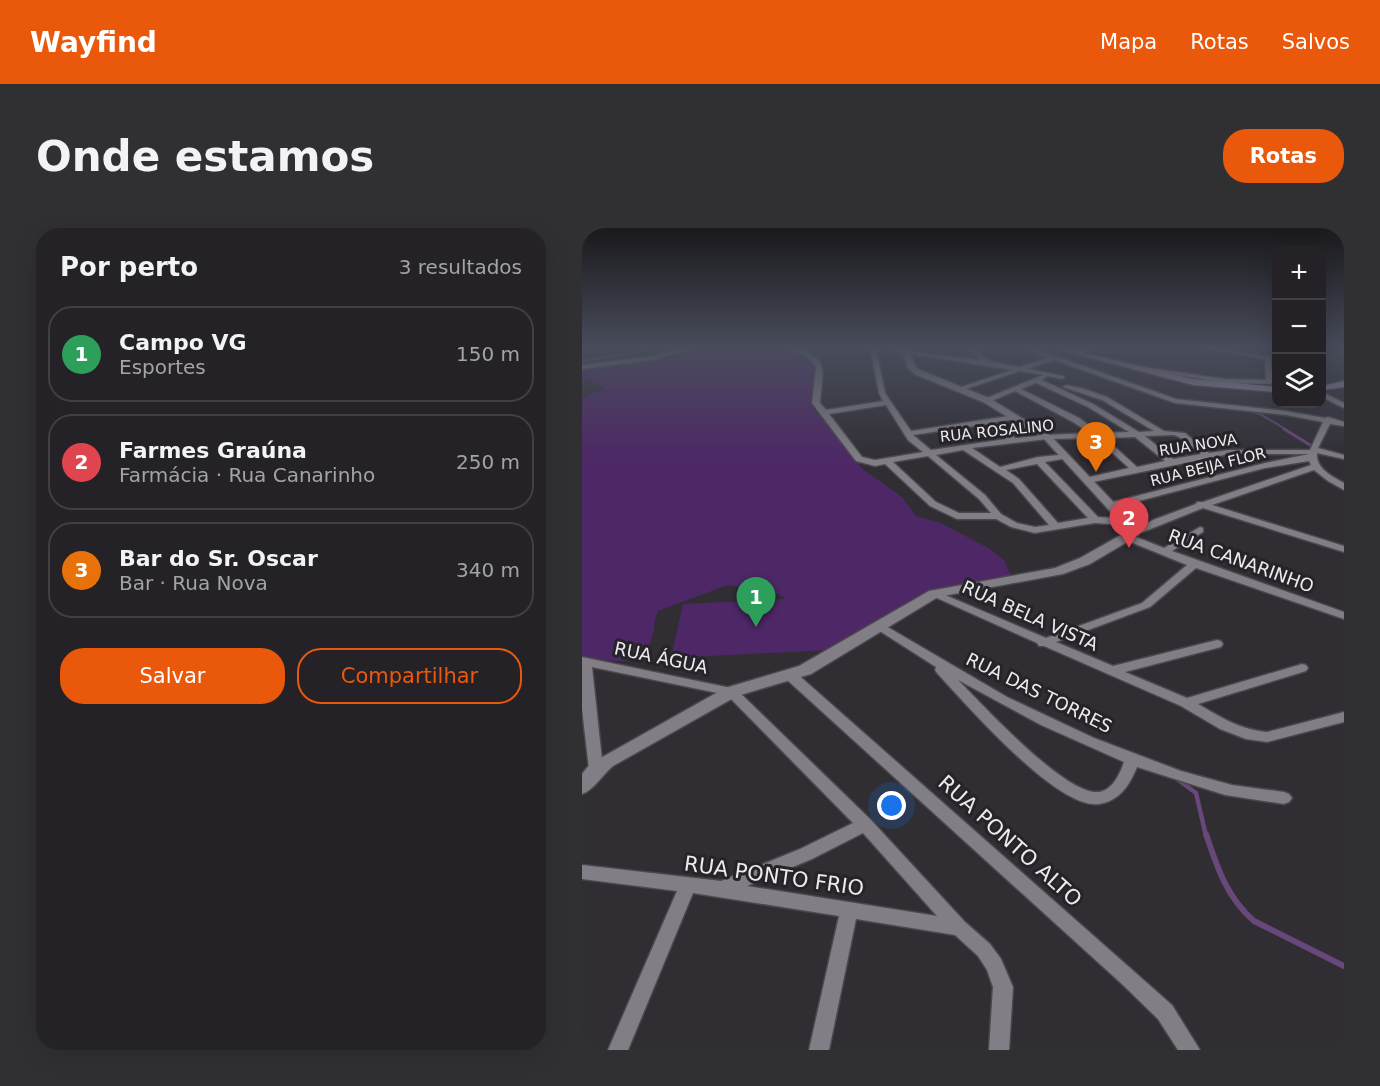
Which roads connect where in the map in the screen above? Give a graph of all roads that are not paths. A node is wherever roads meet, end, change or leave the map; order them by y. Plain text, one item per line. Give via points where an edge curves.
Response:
1 (818, 386) edge
2 (880, 386) edge
3 (953, 386) edge
4 (968, 386) edge
5 (1019, 386) edge
6 (1051, 386) edge
7 (1139, 386) edge
8 (1233, 386) edge
9 (1014, 388) junction
10 (1055, 388) junction
11 (960, 389) junction
12 (1272, 390) edge
13 (1326, 390) edge
14 (986, 400) junction
15 (888, 402) junction
16 (1343, 404) edge
17 (823, 413) junction
18 (1016, 417) junction
19 (1328, 419) junction
20 (988, 420) junction
21 (1342, 422) edge
22 (908, 434) junction
23 (1140, 434) junction
24 (1162, 434) junction
25 (1099, 436) junction
26 (1047, 437) junction
27 (1013, 441) junction
28 (964, 447) junction
29 (927, 453) junction
30 (1207, 455) junction
31 (1065, 456) junction
32 (1313, 457) junction
33 (1344, 457) edge
34 (1038, 460) junction
35 (887, 461) junction
36 (1171, 462) junction
37 (1000, 469) junction
38 (1136, 470) junction
39 (1088, 480) junction
40 (1344, 487) edge
41 (1200, 504) junction
42 (1112, 505) junction
43 (998, 516) junction
44 (1095, 520) junction
45 (1056, 527) junction
46 (1129, 530) junction
47 (1200, 530) dead end
48 (1343, 548) edge
49 (1164, 552) junction
50 (1195, 564) junction
51 (934, 594) junction
52 (1344, 616) edge
53 (879, 626) junction
54 (1043, 643) junction
55 (1217, 644) dead end
56 (929, 658) junction
57 (584, 661) edge
58 (1302, 668) dead end
59 (1111, 671) junction
60 (790, 675) junction
61 (731, 692) junction
62 (1186, 703) junction
63 (1344, 717) edge
64 (1132, 760) junction
65 (596, 768) junction
66 (582, 787) edge
67 (1284, 798) dead end
68 (865, 825) junction
69 (582, 872) edge
70 (688, 885) junction
71 (721, 890) junction
72 (849, 909) junction
73 (959, 928) junction
74 (618, 1050) edge
75 (819, 1050) edge
76 (999, 1050) edge
77 (1190, 1050) edge

1 - 17 street via 816,398
2 - 15 street
3 - 11 street
4 - 11 street
5 - 9 street
6 - 10 street
7 - 19 street via 1175,401
8 - 12 main road
9 - 14 street
9 - 25 street
10 - 23 street
10 - 24 street via 1091,393
11 - 14 street
13 - 16 street
14 - 18 street
15 - 17 street
15 - 22 street
17 - 35 street, RUA ROSALINO via 859,459
18 - 20 street
18 - 26 street
19 - 21 street
19 - 32 street
20 - 22 street
20 - 27 street
22 - 29 street
23 - 24 street, RUA ROSALINO
23 - 25 street, RUA ROSALINO
23 - 36 street
24 - 30 street, RUA ROSALINO via 1182,435
25 - 26 street, RUA ROSALINO
25 - 38 street
26 - 27 street, RUA ROSALINO
26 - 31 street
27 - 28 street, RUA ROSALINO
28 - 29 street, RUA ROSALINO
28 - 37 street
29 - 35 street, RUA ROSALINO
29 - 43 street via 982,496
30 - 32 street, RUA NOVA via 1242,451
30 - 36 street, RUA NOVA
31 - 34 street
31 - 39 street
32 - 33 street
32 - 40 street
32 - 41 street via 1279,480
32 - 42 street, RUA BEIJA FLOR
34 - 37 street
34 - 44 street
35 - 43 street via 933,504 949,513
36 - 38 street, RUA NOVA
37 - 45 street via 1016,481
38 - 39 street, RUA NOVA
39 - 42 street
41 - 46 street
41 - 48 street
42 - 46 street
43 - 45 street via 1024,528
44 - 45 street
44 - 46 street
46 - 49 street, RUA CANARINHO
46 - 51 street via 1084,561 1058,571
47 - 49 street
49 - 50 street, RUA CANARINHO
50 - 52 street, RUA CANARINHO
50 - 54 street via 1146,605
51 - 53 street
51 - 54 street, RUA BELA VISTA
53 - 56 street, RUA DAS TORRES
53 - 60 street
54 - 59 street, RUA BELA VISTA
55 - 59 street, RUA BELA VISTA
56 - 64 street, RUA DAS TORRES via 1050,724
56 - 64 street, RUA DAS TORRES via 1017,748 1073,792 1093,799 1105,796 1128,775
57 - 61 street, RUA ÁGUA
57 - 65 street
58 - 62 street
59 - 62 street, RUA BELA VISTA
60 - 61 street
60 - 77 street, RUA PONTO ALTO via 1130,979 1165,1012
61 - 65 street
61 - 68 street
62 - 63 street, RUA BELA VISTA via 1257,737
64 - 67 street, RUA DAS TORRES via 1227,789
65 - 66 street
68 - 71 street
68 - 73 street
69 - 70 street, RUA PONTO FRIO
70 - 71 street, RUA PONTO FRIO
70 - 74 street
71 - 72 street, RUA PONTO FRIO
72 - 73 street, RUA PONTO FRIO
72 - 75 street
73 - 76 street via 984,950 1003,987

